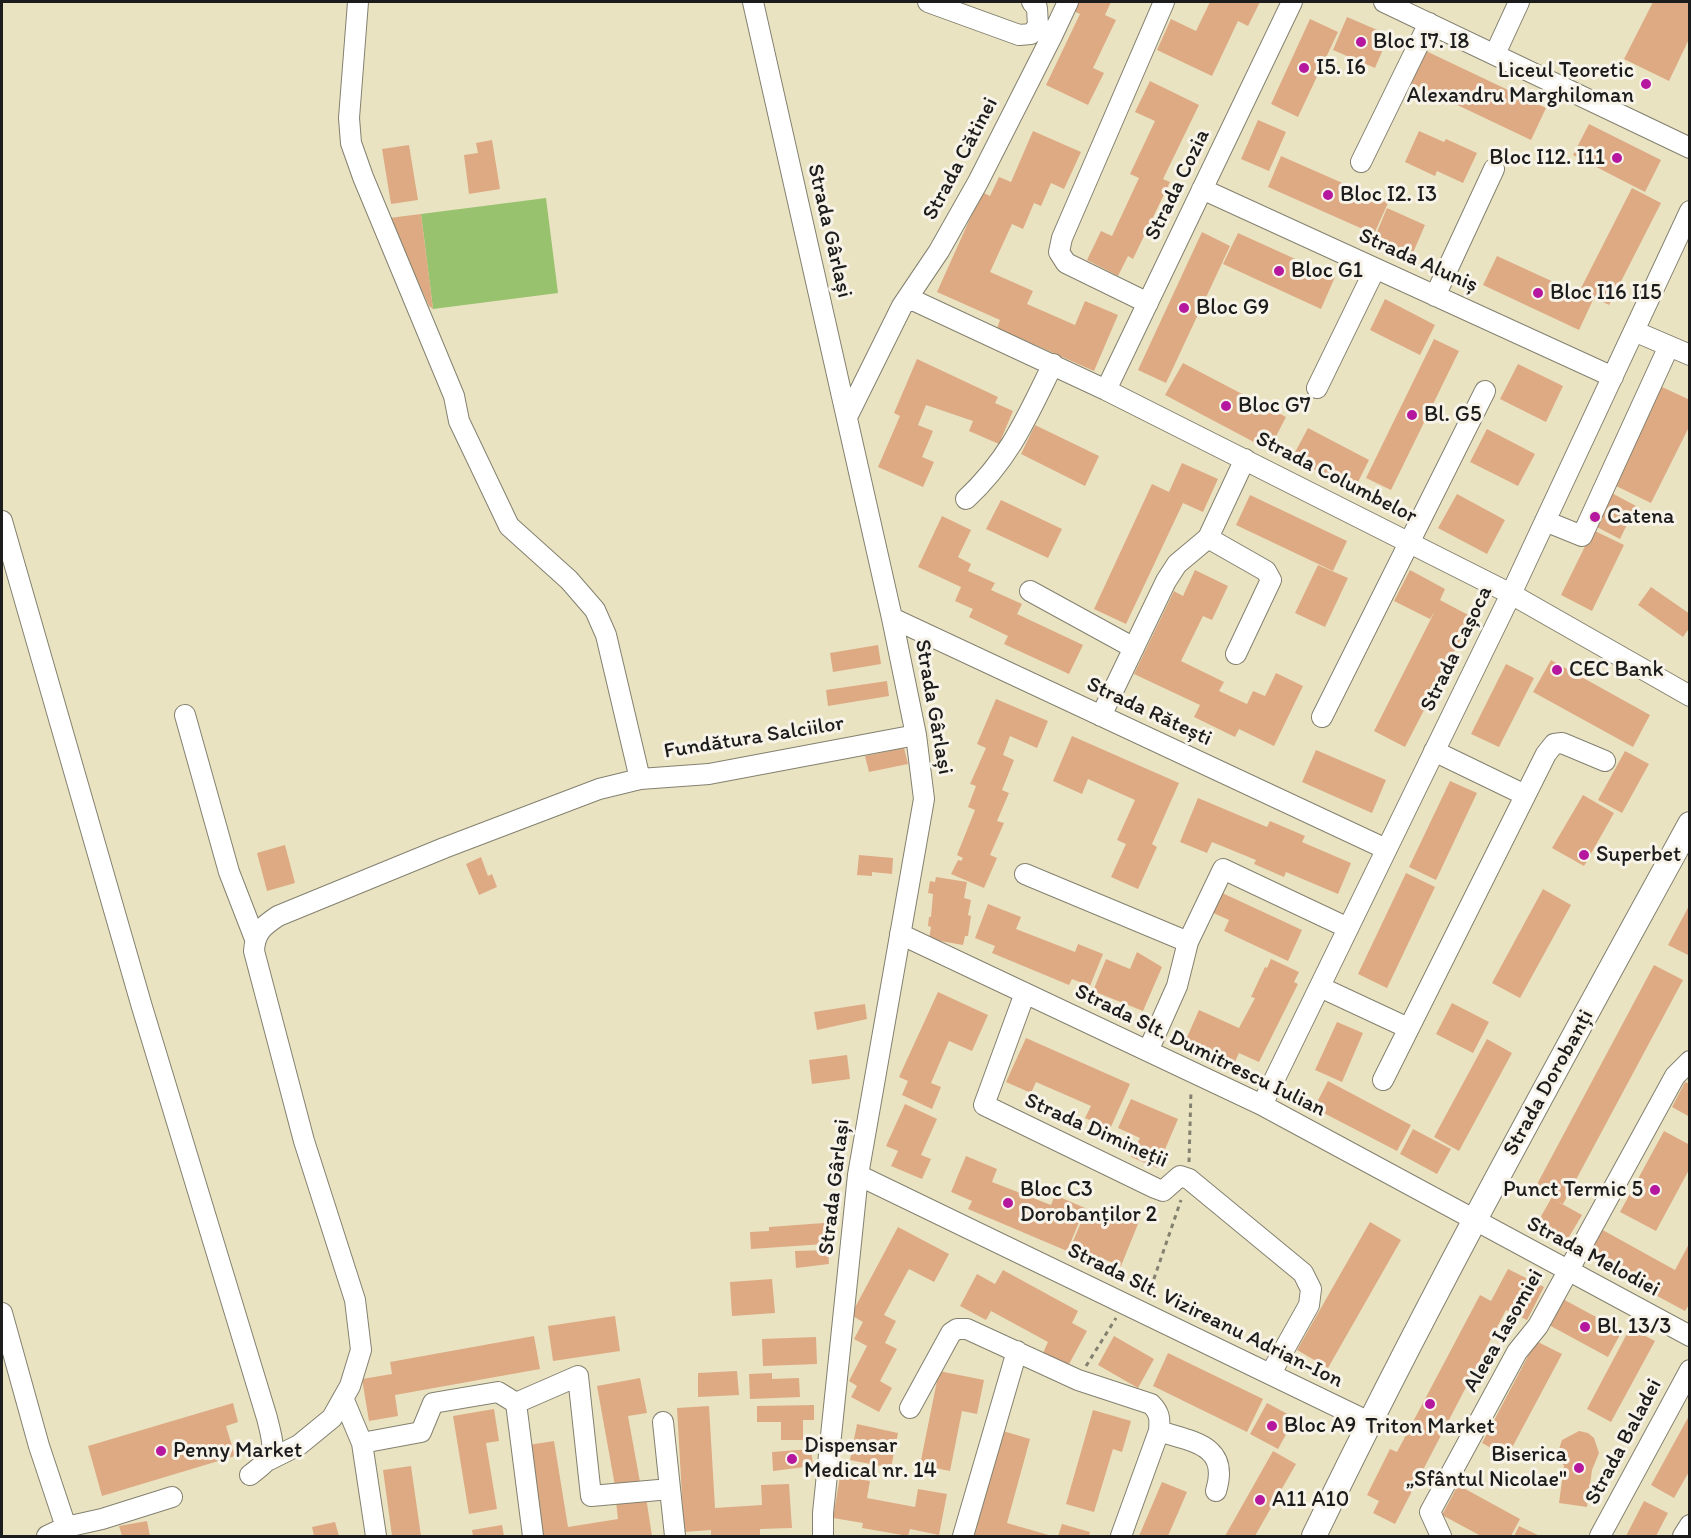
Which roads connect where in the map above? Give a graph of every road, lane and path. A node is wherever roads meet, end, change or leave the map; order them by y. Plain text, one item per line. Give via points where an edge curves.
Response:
1 (358, 2) edge
2 (753, 2) edge
3 (928, 2) edge
4 (1032, 2) edge
5 (1068, 2) edge
6 (1164, 2) edge
7 (1292, 2) edge
8 (1384, 2) edge
9 (1519, 2) edge
10 (1430, 23) junction
11 (1045, 31) junction
12 (1495, 54) junction
13 (1689, 148) edge
14 (1361, 162) dead end
15 (1494, 169) dead end
16 (1202, 189) junction
17 (1689, 212) edge
18 (1375, 268) junction
19 (1435, 296) junction
20 (907, 301) junction
21 (1148, 303) junction
22 (1635, 331) junction
23 (1669, 346) junction
24 (1689, 355) edge
25 (1053, 364) junction
26 (1613, 377) junction
27 (1317, 388) dead end
28 (1106, 390) junction
29 (1485, 391) dead end
30 (847, 417) junction
31 (1245, 459) junction
32 (966, 499) dead end
33 (2, 521) edge
34 (1545, 521) junction
35 (1208, 538) junction
36 (1410, 542) junction
37 (1030, 591) dead end
38 (1511, 594) junction
39 (892, 618) junction
40 (1134, 648) junction
41 (1236, 654) dead end
42 (1689, 696) edge
43 (185, 715) dead end
44 (1101, 716) junction
45 (1322, 717) dead end
46 (916, 735) junction
47 (1434, 752) junction
48 (1605, 761) dead end
49 (640, 779) junction
50 (1525, 795) junction
51 (1689, 824) edge
52 (1386, 849) junction
53 (1025, 874) dead end
54 (1348, 928) junction
55 (900, 934) junction
56 (255, 939) junction
57 (1188, 942) junction
58 (1320, 987) junction
59 (1025, 993) junction
60 (1408, 1028) junction
61 (1148, 1051) junction
62 (1689, 1061) edge
63 (1383, 1080) dead end
64 (1262, 1105) junction
65 (858, 1175) junction
66 (1474, 1220) junction
67 (1567, 1271) junction
68 (1125, 1303) junction
69 (2, 1313) edge
70 (1689, 1336) edge
71 (1017, 1351) junction
72 (1689, 1370) edge
73 (1271, 1374) junction
74 (1078, 1380) junction
75 (344, 1398) junction
76 (516, 1403) junction
77 (910, 1408) dead end
78 (663, 1422) dead end
79 (1369, 1422) junction
80 (1159, 1431) junction
81 (362, 1443) junction
82 (269, 1460) junction
83 (250, 1475) dead end
84 (670, 1489) junction
85 (1216, 1491) dead end
86 (172, 1497) dead end
87 (1689, 1525) edge
88 (66, 1527) junction
89 (47, 1536) edge
90 (376, 1536) edge
91 (533, 1536) edge
92 (675, 1536) edge
93 (823, 1536) edge
94 (963, 1536) edge
95 (1121, 1536) edge
96 (1314, 1536) edge
97 (1441, 1536) edge
98 (1600, 1536) edge
99 (1683, 1536) edge

1 - 49 street via 349,118 351,143 363,177 454,396 459,421 509,526 569,580 595,610 606,635
2 - 30 street, Strada Gârlași
3 - 11 street via 1020,35
4 - 11 street
5 - 11 street, Strada Cătinei
6 - 21 street via 1059,252 1066,263
7 - 16 street, Strada Cozia
8 - 10 street
9 - 12 street
10 - 12 street
10 - 14 street
11 - 20 street, Strada Cătinei via 978,182
12 - 13 street
15 - 19 street
16 - 18 street, Strada Aluniș
16 - 21 street, Strada Cozia
17 - 22 street, Strada Cașoca
18 - 19 street, Strada Aluniș
18 - 27 street
19 - 26 street, Strada Aluniș
20 - 25 street, Strada Columbelor via 915,301
20 - 30 street
21 - 28 street, Strada Cozia
22 - 23 street
22 - 26 street, Strada Cașoca
23 - 24 street
23 - 34 street via 1582,536
25 - 28 street, Strada Columbelor
25 - 32 street via 1008,454
26 - 34 street, Strada Cașoca
28 - 31 street, Strada Columbelor
29 - 36 street
30 - 39 street, Strada Gârlași
31 - 35 street
31 - 36 street, Strada Columbelor
33 - 82 street via 145,1019 267,1418 273,1445
34 - 38 street, Strada Cașoca
35 - 40 street via 1177,564
35 - 41 street via 1266,571 1271,580
36 - 38 street, Strada Columbelor
36 - 45 street
37 - 40 street
38 - 42 street, Strada Columbelor
38 - 47 street, Strada Cașoca
39 - 44 street, Strada Rătești
39 - 46 street, Strada Gârlași
40 - 44 street
43 - 56 street via 229,872
44 - 52 street, Strada Rătești
46 - 49 street, Fundătura Salciilor via 709,774
46 - 55 street, Strada Gârlași via 924,799
47 - 50 street
47 - 52 street, Strada Cașoca
48 - 50 street via 1562,743 1554,744
49 - 56 street, Fundătura Salciilor via 599,789 278,916 261,927
50 - 60 street
51 - 66 main road, Strada Dorobanți
52 - 54 street, Strada Cașoca
53 - 57 street
54 - 57 street via 1223,869
54 - 58 street, Strada Cașoca
55 - 59 street, Strada Slt. Dumitrescu Iulian
55 - 65 street, Strada Gârlași
56 - 75 street via 254,951 304,1141 355,1299 361,1350
57 - 61 street via 1177,986
58 - 60 street
58 - 64 street, Strada Cașoca
59 - 61 street, Strada Slt. Dumitrescu Iulian
59 - 73 street, Strada Dimineții via 984,1105 1163,1191 1180,1176 1189,1179 1303,1273 1311,1289 1309,1305
60 - 63 street
61 - 64 street, Strada Slt. Dumitrescu Iulian
62 - 67 street, Aleea Iasomiei via 1675,1076
64 - 66 street, Strada Slt. Dumitrescu Iulian
65 - 68 street, Strada Slt. Vizireanu Adrian-Ion
65 - 93 street, Strada Gârlași
66 - 67 street, Strada Melodiei
66 - 79 main road, Strada Dorobanți
67 - 70 street, Strada Melodiei
67 - 97 street, Aleea Iasomiei via 1430,1512
68 - 73 street, Strada Slt. Vizireanu Adrian-Ion
68 - 74 path
69 - 88 street
71 - 74 street
71 - 77 street via 967,1329 957,1329 951,1333
71 - 94 street
72 - 98 street, Strada Baladei
73 - 79 street, Strada Slt. Vizireanu Adrian-Ion
74 - 80 street via 1150,1404 1160,1418
75 - 81 street
75 - 82 street via 332,1418 299,1445
76 - 81 street via 498,1392 433,1403 421,1432
76 - 84 street via 578,1376 591,1496
76 - 91 street
78 - 84 street
79 - 96 main road, Strada Dorobanți
80 - 85 street via 1201,1444 1215,1455 1221,1475
80 - 95 street
81 - 90 street
82 - 83 street
84 - 92 street
86 - 88 street
87 - 99 street
88 - 89 street

